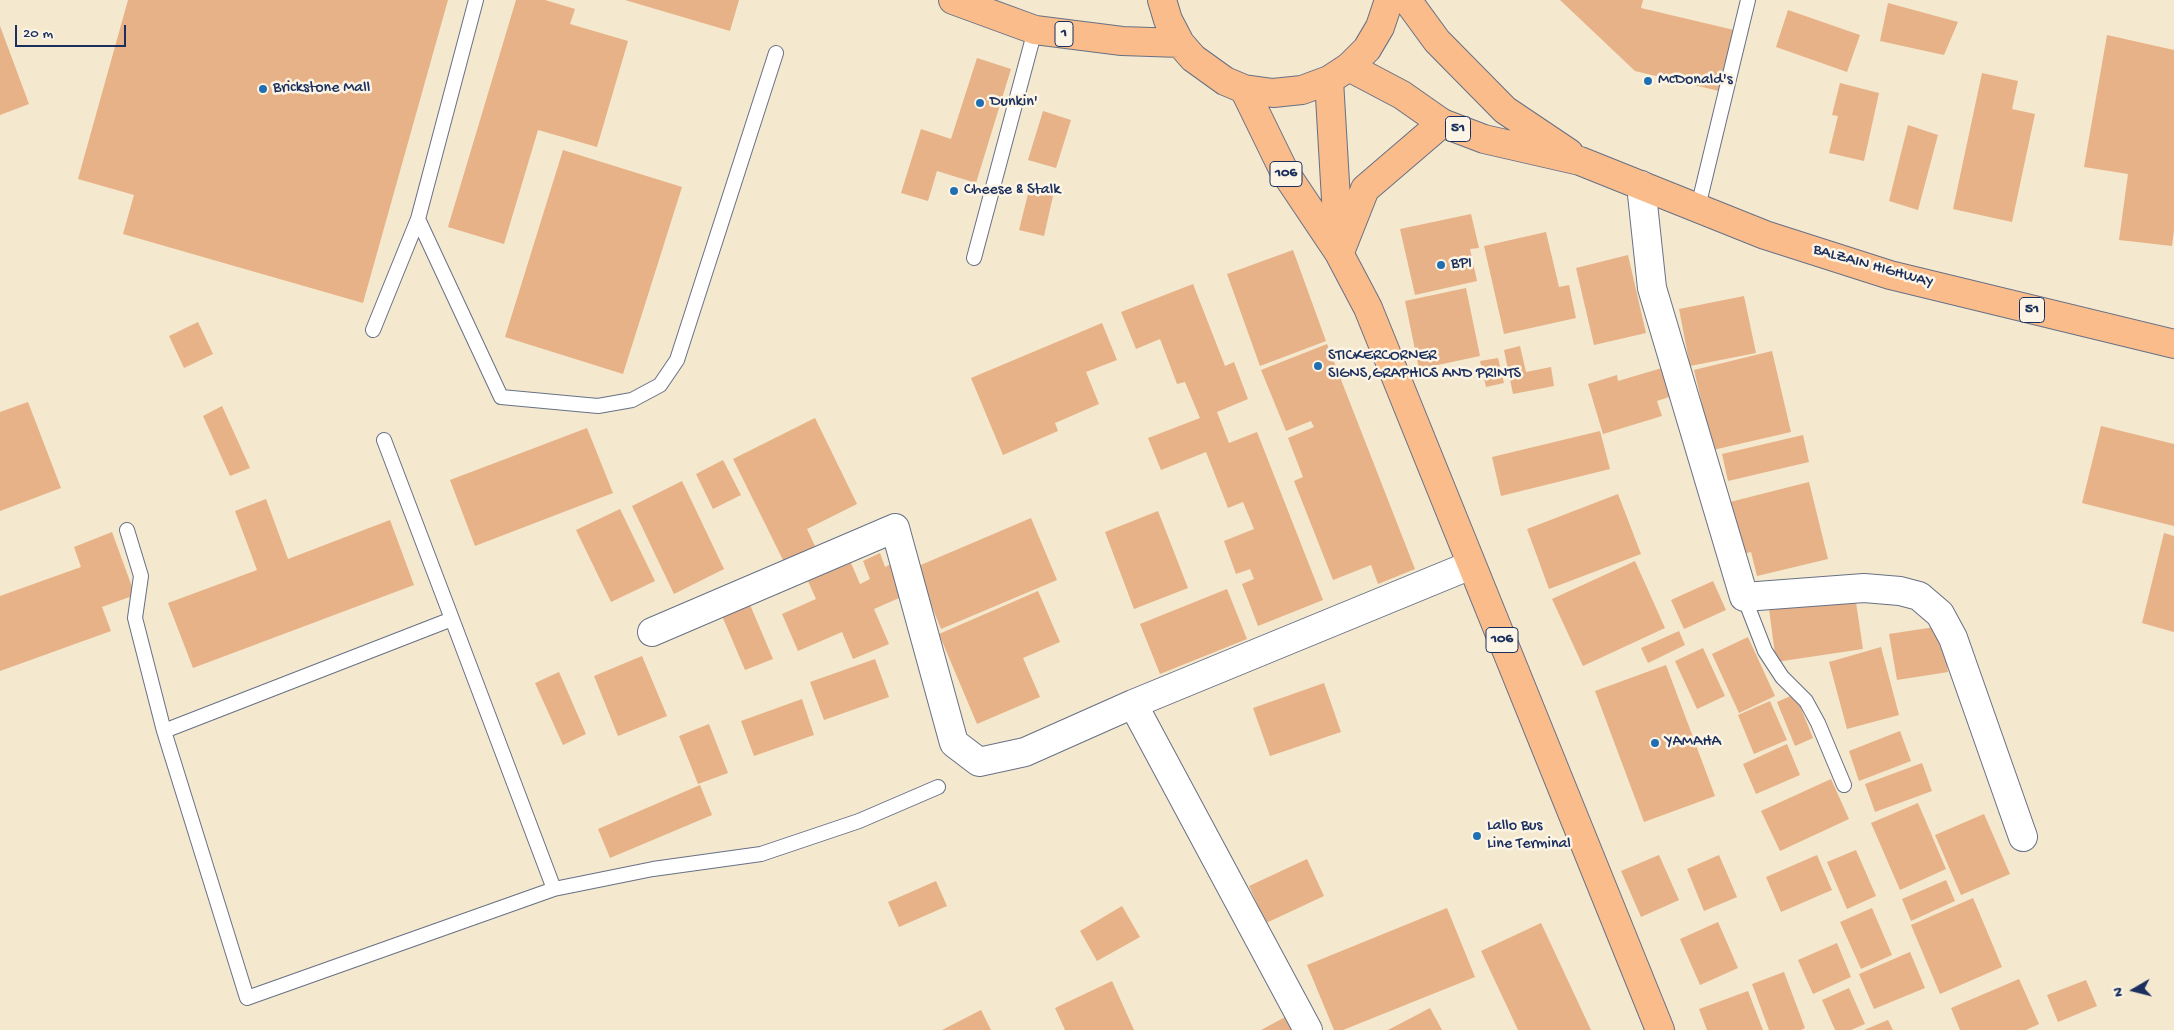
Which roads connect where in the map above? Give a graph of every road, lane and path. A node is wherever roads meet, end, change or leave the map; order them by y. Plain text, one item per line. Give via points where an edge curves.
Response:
1 (476, 0) edge
2 (953, 0) edge
3 (1162, 0) edge
4 (1389, 0) edge
5 (1408, 0) edge
6 (1748, 0) edge
7 (1035, 30) junction
8 (1180, 43) junction
9 (776, 53) dead end
10 (1339, 74) junction
11 (1244, 89) junction
12 (1442, 123) junction
13 (1580, 161) junction
14 (1641, 185) junction
15 (1698, 207) junction
16 (418, 219) junction
17 (1339, 253) junction
18 (974, 258) dead end
19 (373, 330) dead end
20 (2174, 344) edge
21 (384, 440) dead end
22 (127, 530) dead end
23 (1471, 565) junction
24 (1744, 597) junction
25 (452, 619) junction
26 (652, 632) dead end
27 (1133, 704) junction
28 (164, 731) junction
29 (1844, 785) dead end
30 (938, 787) dead end
31 (2023, 837) dead end
32 (554, 889) junction
33 (1308, 1030) edge
34 (1660, 1030) edge

1 - 16 lane
2 - 7 main road, 1
3 - 8 main road
4 - 10 main road via 1367,49
5 - 13 main road, 51 via 1437,41 1505,110
6 - 15 lane
7 - 8 main road, 1 via 1122,41
7 - 18 lane
8 - 11 main road via 1208,71
9 - 16 lane via 677,360 660,385 632,400 598,406 501,397
10 - 11 main road via 1302,90 1273,93
10 - 12 main road, 51 via 1402,95
10 - 17 main road, 106
11 - 17 main road, 106 via 1284,171
12 - 13 main road, 51 via 1484,139
12 - 17 main road via 1365,189
13 - 14 main road, BALZAIN HIGHWAY / 51
14 - 15 main road, BALZAIN HIGHWAY / 51
14 - 24 street via 1652,288
15 - 20 main road, BALZAIN HIGHWAY / 51 via 1765,235 1890,275
16 - 19 lane
17 - 23 main road, 106 via 1368,308
21 - 25 lane
22 - 28 lane via 141,576 135,618
23 - 27 street
23 - 34 main road, 106
24 - 29 lane via 1764,651 1782,677 1806,701
24 - 31 street via 1864,588 1900,591 1919,596 1940,614 1953,638
25 - 28 lane
25 - 32 lane
26 - 27 street via 895,528 954,743 979,762 1025,752
27 - 33 street
28 - 32 lane via 247,998
30 - 32 lane via 860,821 761,854 652,869

